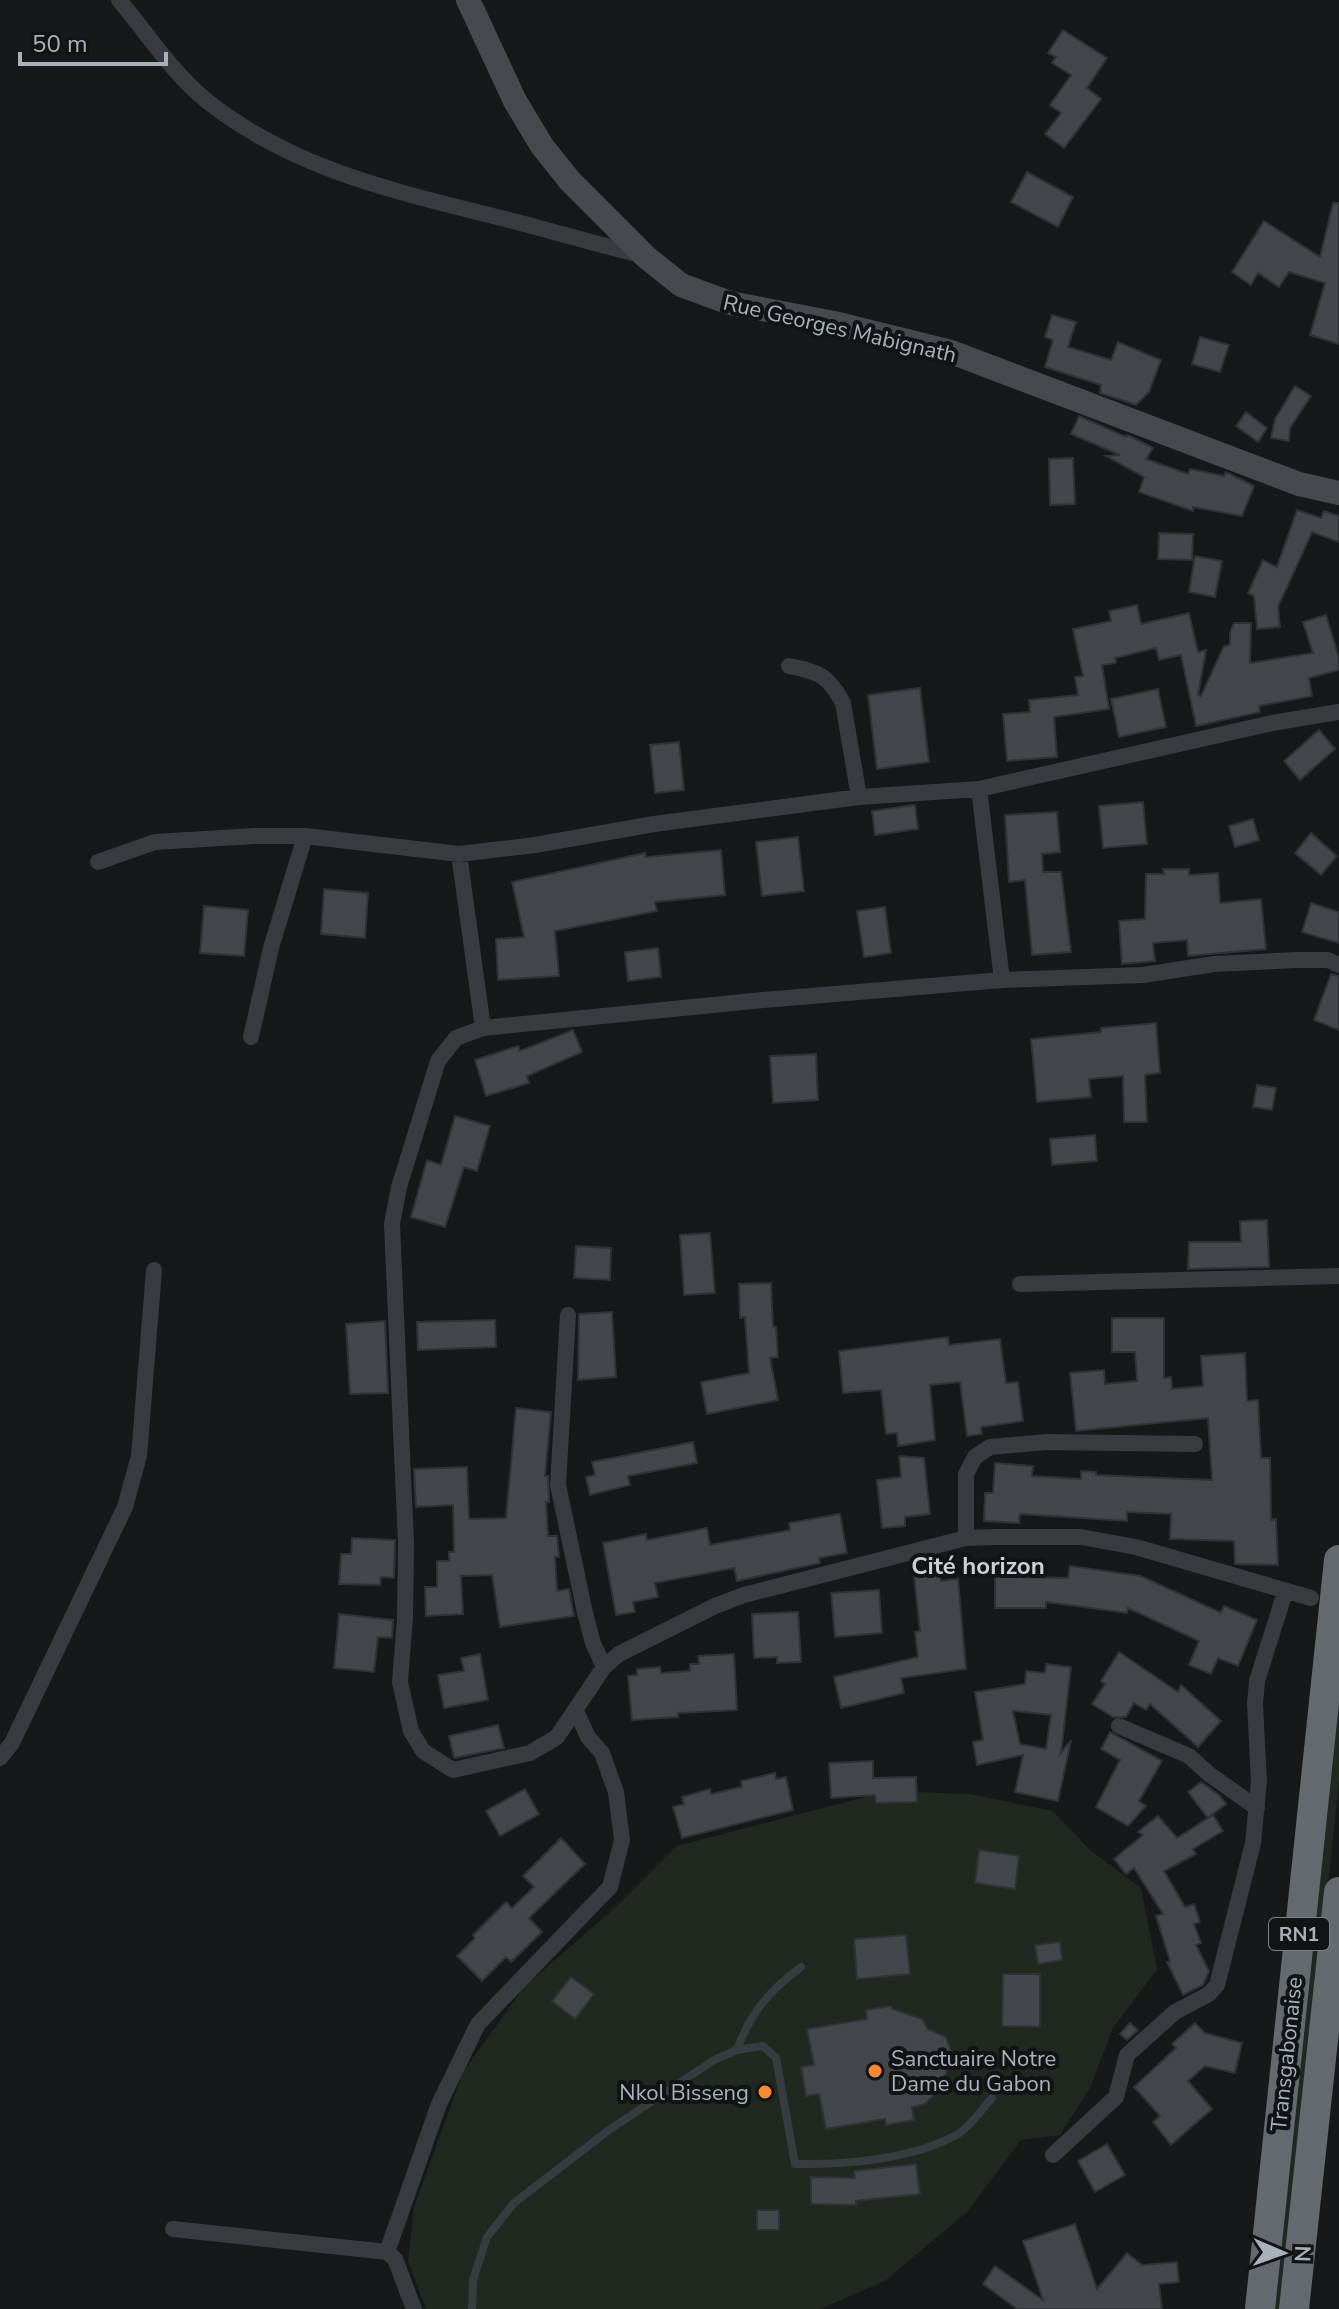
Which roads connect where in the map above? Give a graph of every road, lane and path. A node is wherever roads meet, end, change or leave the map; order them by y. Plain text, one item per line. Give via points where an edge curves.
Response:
1 (119, 0) edge
2 (468, 0) edge
3 (646, 257) junction
4 (1339, 493) edge
5 (789, 666) dead end
6 (1339, 712) edge
7 (979, 789) junction
8 (859, 797) junction
9 (305, 836) junction
10 (459, 854) junction
11 (98, 862) dead end
12 (1339, 965) edge
13 (1002, 980) junction
14 (483, 1028) junction
15 (251, 1037) dead end
16 (154, 1270) dead end
17 (1339, 1276) edge
18 (1020, 1284) dead end
19 (568, 1315) dead end
20 (1195, 1444) dead end
21 (966, 1538) junction
22 (1339, 1560) edge
23 (1285, 1592) junction
24 (1311, 1598) dead end
25 (604, 1667) junction
26 (576, 1711) junction
27 (1119, 1726) dead end
28 (0, 1758) edge
29 (1257, 1808) junction
30 (1339, 1892) edge
31 (801, 1967) dead end
32 (737, 2050) junction
33 (992, 2098) dead end
34 (1053, 2155) dead end
35 (173, 2229) dead end
36 (387, 2252) junction
37 (414, 2309) edge
38 (472, 2309) edge
39 (1260, 2309) edge
40 (1294, 2309) edge

1 - 3 street via 161,55 207,101 296,155 389,191
2 - 3 main road, Rue Georges Mabignath via 542,146
3 - 4 main road, Rue Georges Mabignath via 681,285 712,298 951,352 1299,484
5 - 8 street via 826,677 843,703
6 - 7 street
7 - 8 street
7 - 13 street
8 - 10 street
9 - 10 street
9 - 11 street via 155,842
9 - 15 street
10 - 14 street
12 - 13 street via 1328,960 1283,960 1143,975
13 - 14 street
14 - 26 street via 456,1038 438,1061 394,1206 406,1556 400,1682 411,1731 423,1751 453,1770 530,1753 557,1737
16 - 28 street via 139,1456 125,1507 12,1743
17 - 18 street
19 - 25 street via 558,1485 585,1613
20 - 21 street via 1047,1442 990,1447 975,1457 966,1474
21 - 23 street via 1081,1537 1177,1557
21 - 25 street via 744,1595 619,1654
22 - 39 highway, Transgabonaise / RN1
23 - 24 street
23 - 29 street via 1257,1681
25 - 26 street
26 - 36 street via 602,1753 616,1792 622,1840 610,1887 478,2024 439,2104
27 - 29 street via 1189,1756
29 - 34 street via 1217,1985 1175,2012 1127,2055 1116,2097
30 - 40 highway, Transgabonaise / RN1
31 - 32 lane via 763,2000
32 - 33 lane via 763,2046 776,2058 795,2164 829,2165 920,2151 961,2132
32 - 38 lane via 609,2130 514,2203 487,2237 473,2280
35 - 36 street
36 - 37 street via 395,2259

